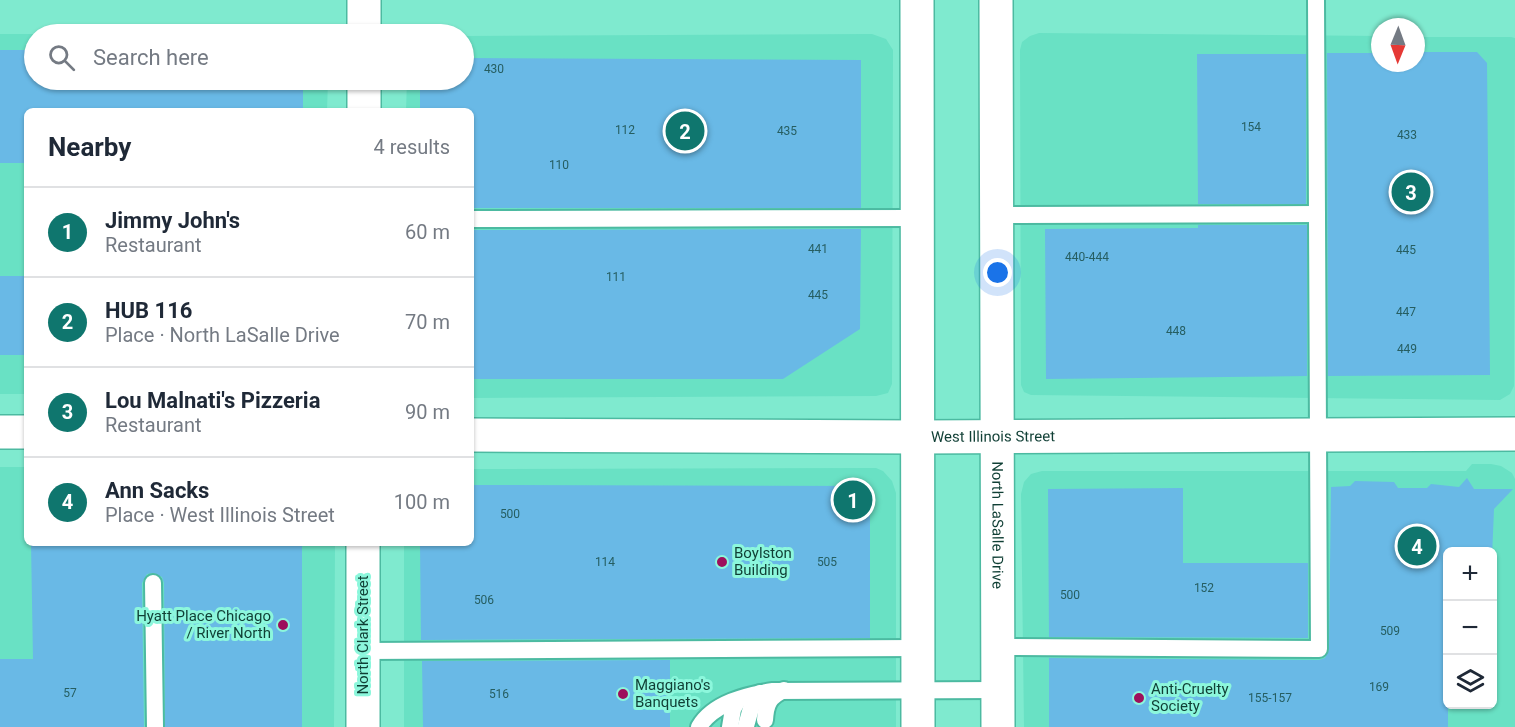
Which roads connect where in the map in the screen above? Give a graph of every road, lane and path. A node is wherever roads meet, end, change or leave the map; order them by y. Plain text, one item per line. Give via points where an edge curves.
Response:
1 (364, 0) edge
2 (917, 0) edge
3 (996, 0) edge
4 (1316, 0) edge
5 (364, 24) edge
6 (364, 90) edge
7 (364, 108) edge
8 (1317, 214) junction
9 (996, 215) junction
10 (918, 218) junction
11 (474, 219) edge
12 (0, 432) edge
13 (24, 432) edge
14 (1515, 434) edge
15 (474, 435) edge
16 (1319, 435) junction
17 (997, 436) junction
18 (918, 437) junction
19 (363, 546) edge
20 (153, 583) dead end
21 (998, 647) junction
22 (918, 648) junction
23 (363, 651) junction
24 (785, 690) junction
25 (918, 690) junction
26 (998, 690) junction
27 (760, 693) junction
28 (738, 700) junction
29 (719, 709) junction
30 (765, 720) dead end
31 (738, 726) edge
32 (155, 727) edge
33 (363, 727) edge
34 (699, 727) edge
35 (714, 727) edge
36 (918, 727) edge
37 (998, 727) edge

1 - 5 main road
2 - 10 main road
3 - 9 main road, North LaSalle Drive
4 - 8 lane
6 - 7 main road
8 - 9 lane
8 - 16 lane
9 - 17 main road, North LaSalle Drive
10 - 11 lane
10 - 18 main road
12 - 13 main road
14 - 16 main road, West Illinois Street
15 - 18 main road, West Illinois Street
16 - 17 main road, West Illinois Street
16 - 21 lane via 1319,649
17 - 18 main road, West Illinois Street
17 - 21 main road, North LaSalle Drive
18 - 22 main road
19 - 23 main road, North Clark Street
20 - 32 lane
21 - 26 main road, North LaSalle Drive
22 - 23 lane
22 - 25 main road
23 - 33 main road, North Clark Street
24 - 25 lane
24 - 27 lane
24 - 30 lane via 767,702
25 - 26 lane
25 - 36 main road
26 - 37 main road, North LaSalle Drive
27 - 28 lane
27 - 31 lane
28 - 29 lane
28 - 31 lane via 733,709
29 - 34 lane
29 - 35 lane

